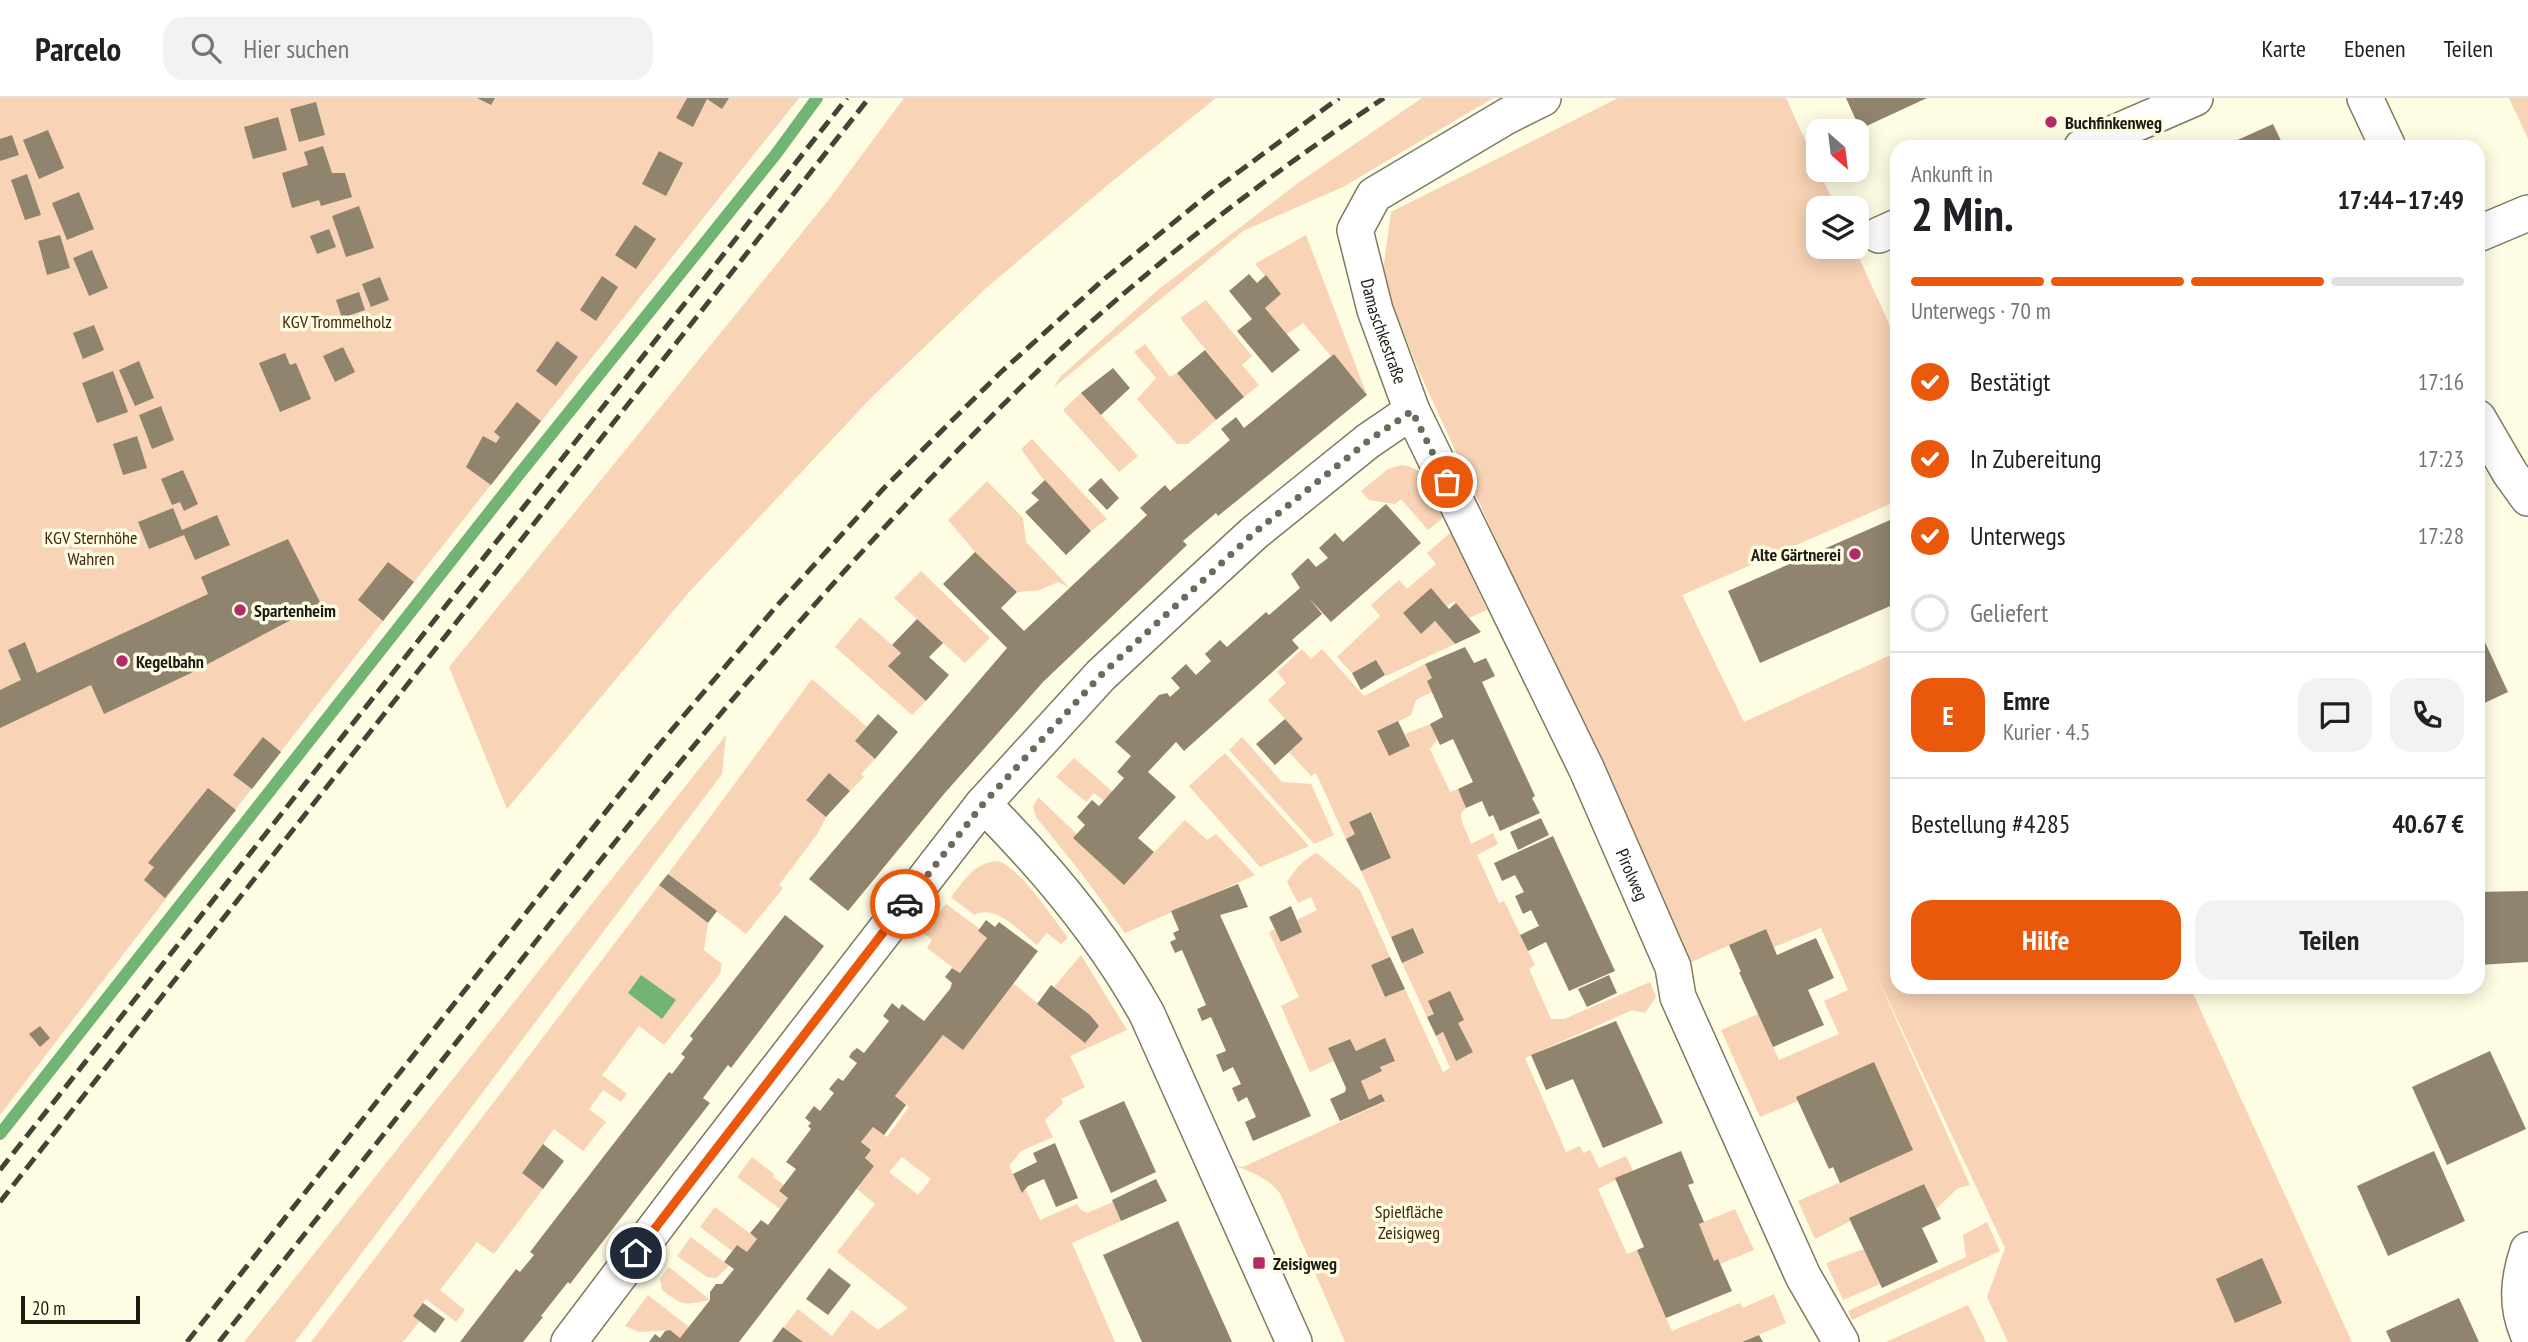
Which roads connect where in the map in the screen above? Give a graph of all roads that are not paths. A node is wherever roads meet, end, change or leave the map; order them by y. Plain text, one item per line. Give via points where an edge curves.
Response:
1 (1543, 98) edge
2 (2195, 98) edge
3 (2365, 98) edge
4 (2098, 140) edge
5 (2385, 140) edge
6 (2528, 213) edge
7 (2485, 231) edge
8 (1412, 411) junction
9 (2485, 430) edge
10 (2528, 498) edge
11 (983, 804) junction
12 (2528, 1250) edge
13 (2528, 1334) edge
14 (569, 1342) edge
15 (1294, 1342) edge
16 (1841, 1342) edge

1 - 8 street, Damaschkestraße via 1374,195 1355,230 1375,310
2 - 4 street
3 - 5 street
6 - 7 street
8 - 11 street via 1275,516 1199,584 1101,675
8 - 16 street, Pirolweg via 1587,771 1673,967 1678,997 1803,1276
9 - 10 street
11 - 14 street
11 - 15 street via 1053,878 1133,989
12 - 13 street via 2521,1273 2520,1315

